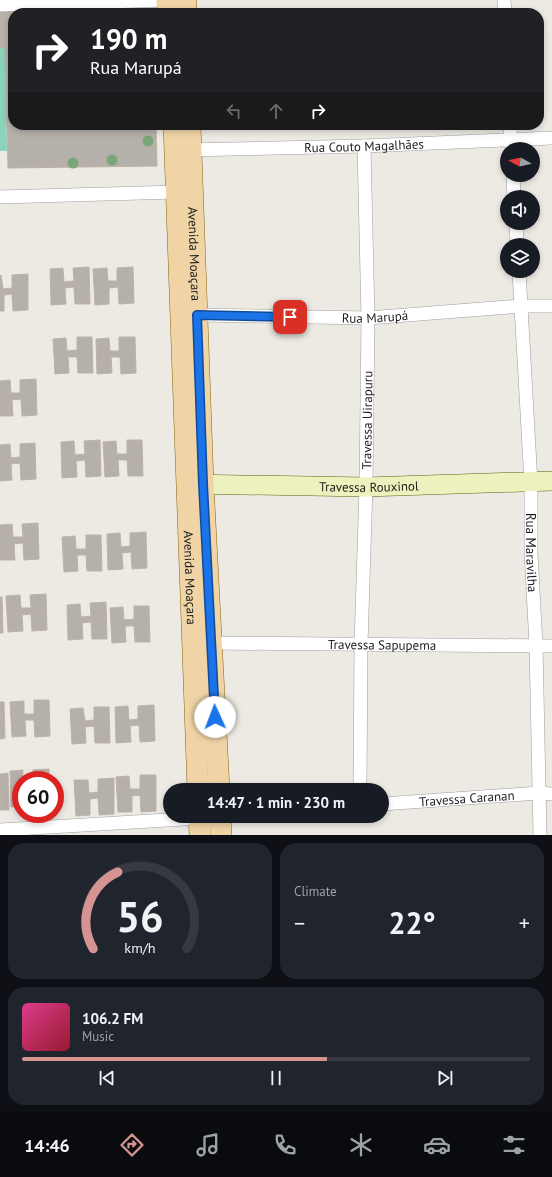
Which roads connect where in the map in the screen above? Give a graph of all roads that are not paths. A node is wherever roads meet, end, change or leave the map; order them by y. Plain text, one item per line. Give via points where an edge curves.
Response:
1 (167, 0) edge
2 (186, 0) edge
3 (0, 5) edge
4 (176, 130) edge
5 (189, 130) edge
6 (510, 130) edge
7 (552, 138) edge
8 (511, 142) edge
9 (525, 142) edge
10 (500, 144) edge
11 (364, 146) junction
12 (184, 150) junction
13 (177, 192) junction
14 (0, 197) edge
15 (519, 278) edge
16 (521, 306) junction
17 (552, 306) edge
18 (197, 315) junction
19 (368, 318) junction
20 (552, 481) edge
21 (531, 483) junction
22 (194, 484) junction
23 (366, 487) junction
24 (212, 643) junction
25 (361, 644) junction
26 (536, 645) junction
27 (552, 646) edge
28 (198, 783) edge
29 (219, 783) edge
30 (360, 783) edge
31 (539, 794) junction
32 (552, 794) edge
33 (389, 804) edge
34 (199, 823) edge
35 (0, 830) edge
36 (540, 835) edge

1 - 2 street
1 - 3 street
4 - 12 main road, Avenida Moaçara
5 - 12 main road, Avenida Moaçara
6 - 8 street
7 - 9 street, Rua Couto Magalhães
10 - 11 street, Rua Couto Magalhães
11 - 12 street, Rua Couto Magalhães
11 - 19 street, Travessa Uirapuru
12 - 13 main road, Avenida Moaçara
12 - 18 main road, Avenida Moaçara
13 - 14 street
13 - 22 main road, Avenida Moaçara
15 - 16 street, Rua Maravilha
16 - 17 street, Rua Marupá
16 - 19 street, Rua Marupá
16 - 21 street, Rua Maravilha
18 - 19 street, Rua Marupá
18 - 22 main road, Avenida Moaçara
19 - 23 street, Travessa Uirapuru
20 - 21 street, Travessa Rouxinol
21 - 23 street, Travessa Rouxinol
21 - 26 street, Rua Maravilha via 531,554
22 - 23 street, Travessa Rouxinol
22 - 24 main road, Avenida Moaçara
22 - 28 main road, Avenida Moaçara
23 - 25 street, Travessa Uirapuru
24 - 25 street, Travessa Sapupema
24 - 29 main road, Avenida Moaçara
25 - 26 street, Travessa Sapupema
25 - 30 street, Travessa Uirapuru
26 - 27 street, Travessa Sapupema
26 - 31 street, Rua Maravilha
31 - 32 street, Travessa Caranan
31 - 33 street, Travessa Caranan
31 - 36 street, Rua Maravilha
34 - 35 street

